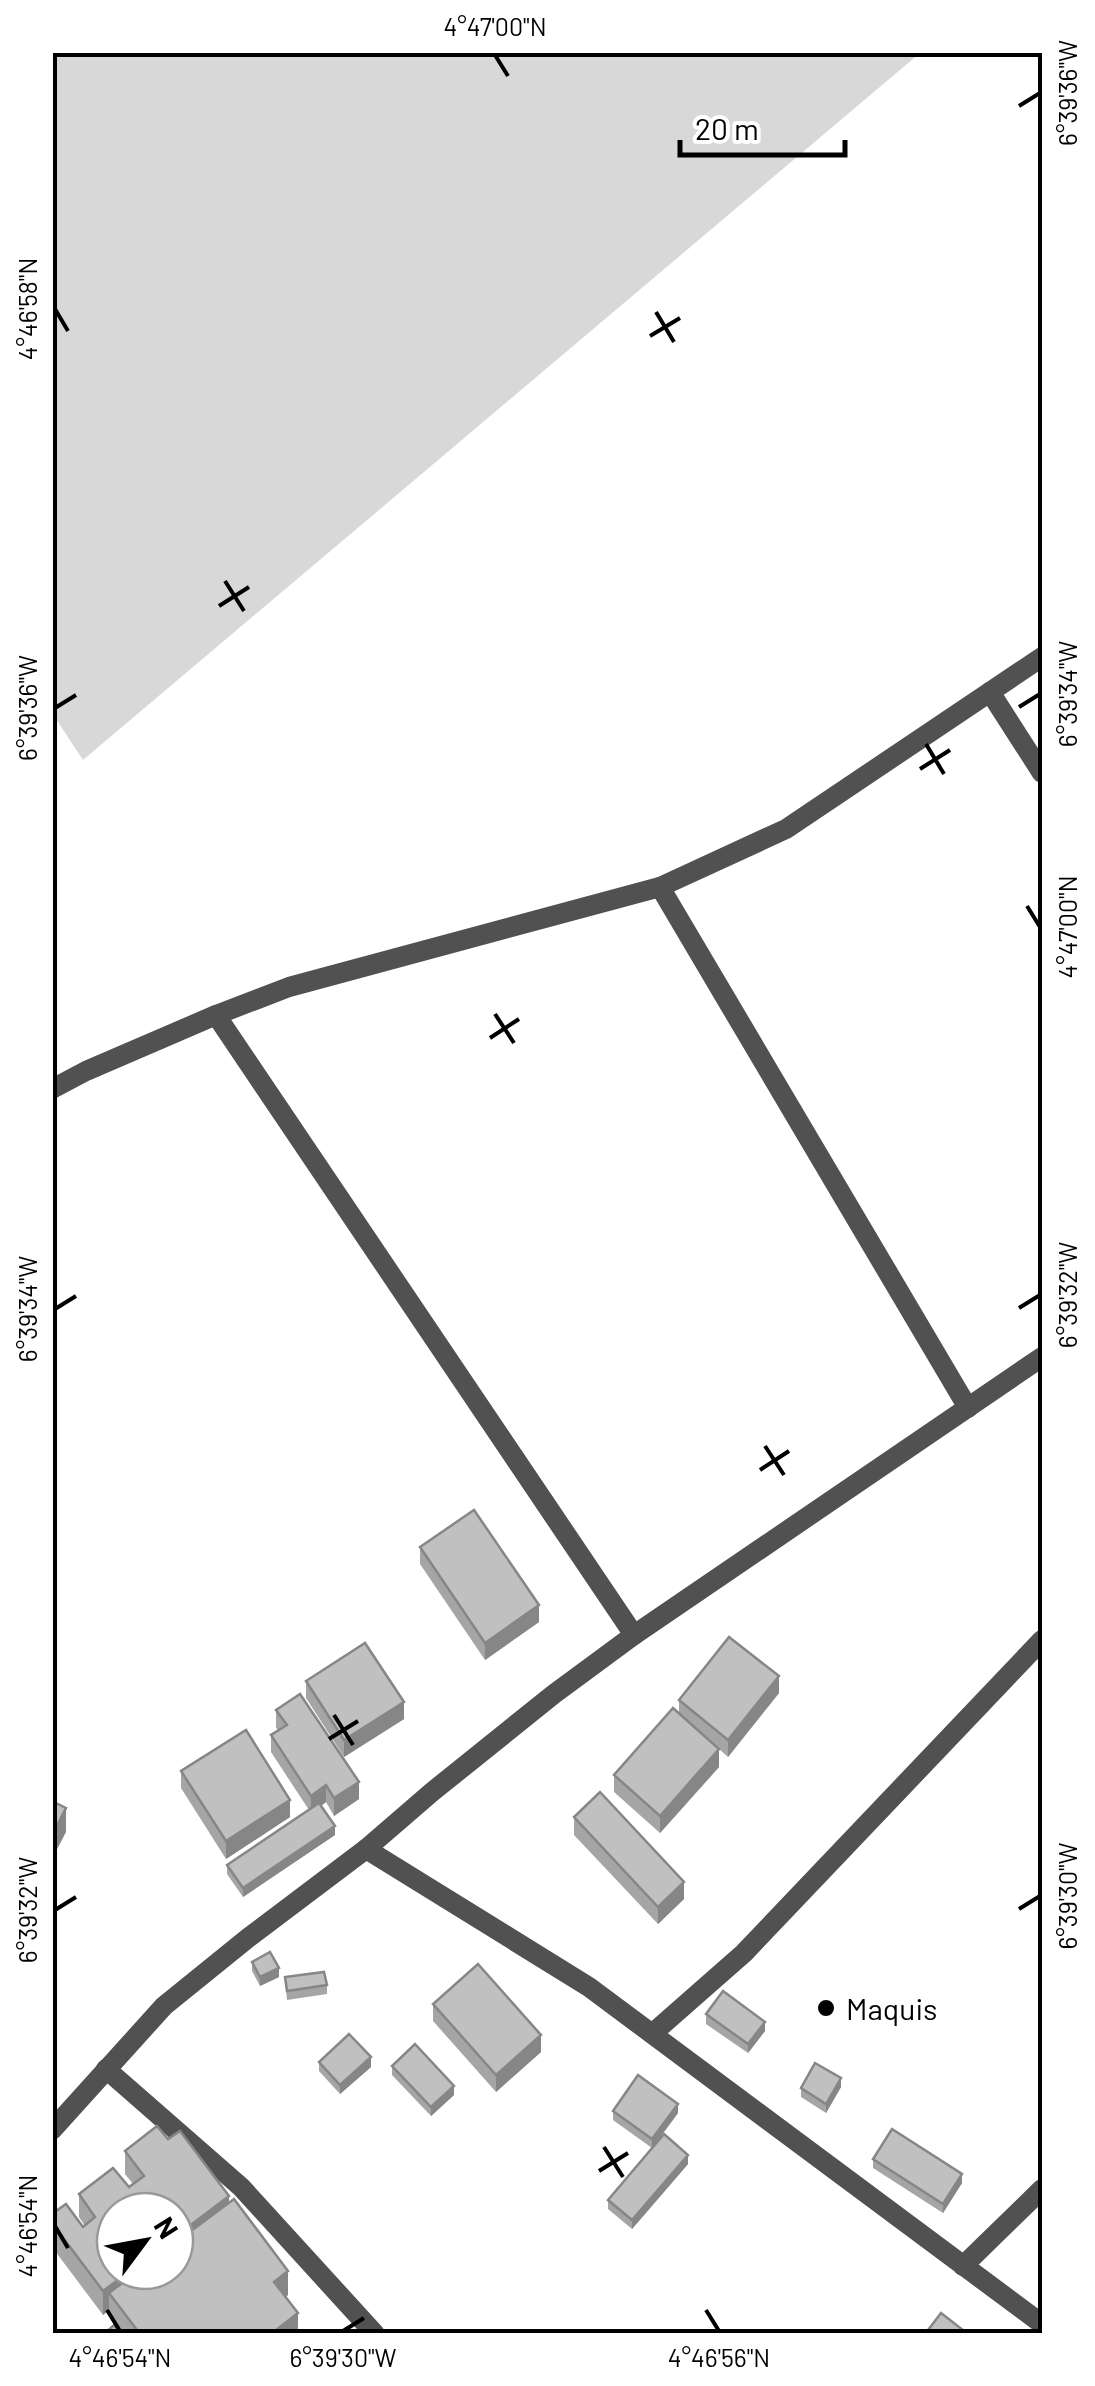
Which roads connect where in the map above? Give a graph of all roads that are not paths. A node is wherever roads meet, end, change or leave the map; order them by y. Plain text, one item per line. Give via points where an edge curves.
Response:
1 (1042, 657) edge
2 (990, 692) junction
3 (1042, 773) edge
4 (660, 886) junction
5 (216, 1015) junction
6 (52, 1089) edge
7 (1042, 1357) edge
8 (968, 1408) junction
9 (634, 1634) junction
10 (1042, 1640) edge
11 (366, 1849) junction
12 (653, 2032) junction
13 (106, 2069) junction
14 (52, 2130) edge
15 (1042, 2189) edge
16 (963, 2266) junction
17 (1042, 2324) edge
18 (375, 2334) edge

1 - 2 street
2 - 3 street
2 - 4 street via 786,829
4 - 5 street via 289,987
4 - 8 street
5 - 6 street
5 - 9 street
7 - 8 street
8 - 9 street
9 - 11 street
10 - 12 street via 744,1953
11 - 12 street
11 - 13 street via 164,2006
12 - 16 street
13 - 14 street
13 - 18 street via 241,2188
15 - 16 street
16 - 17 street

